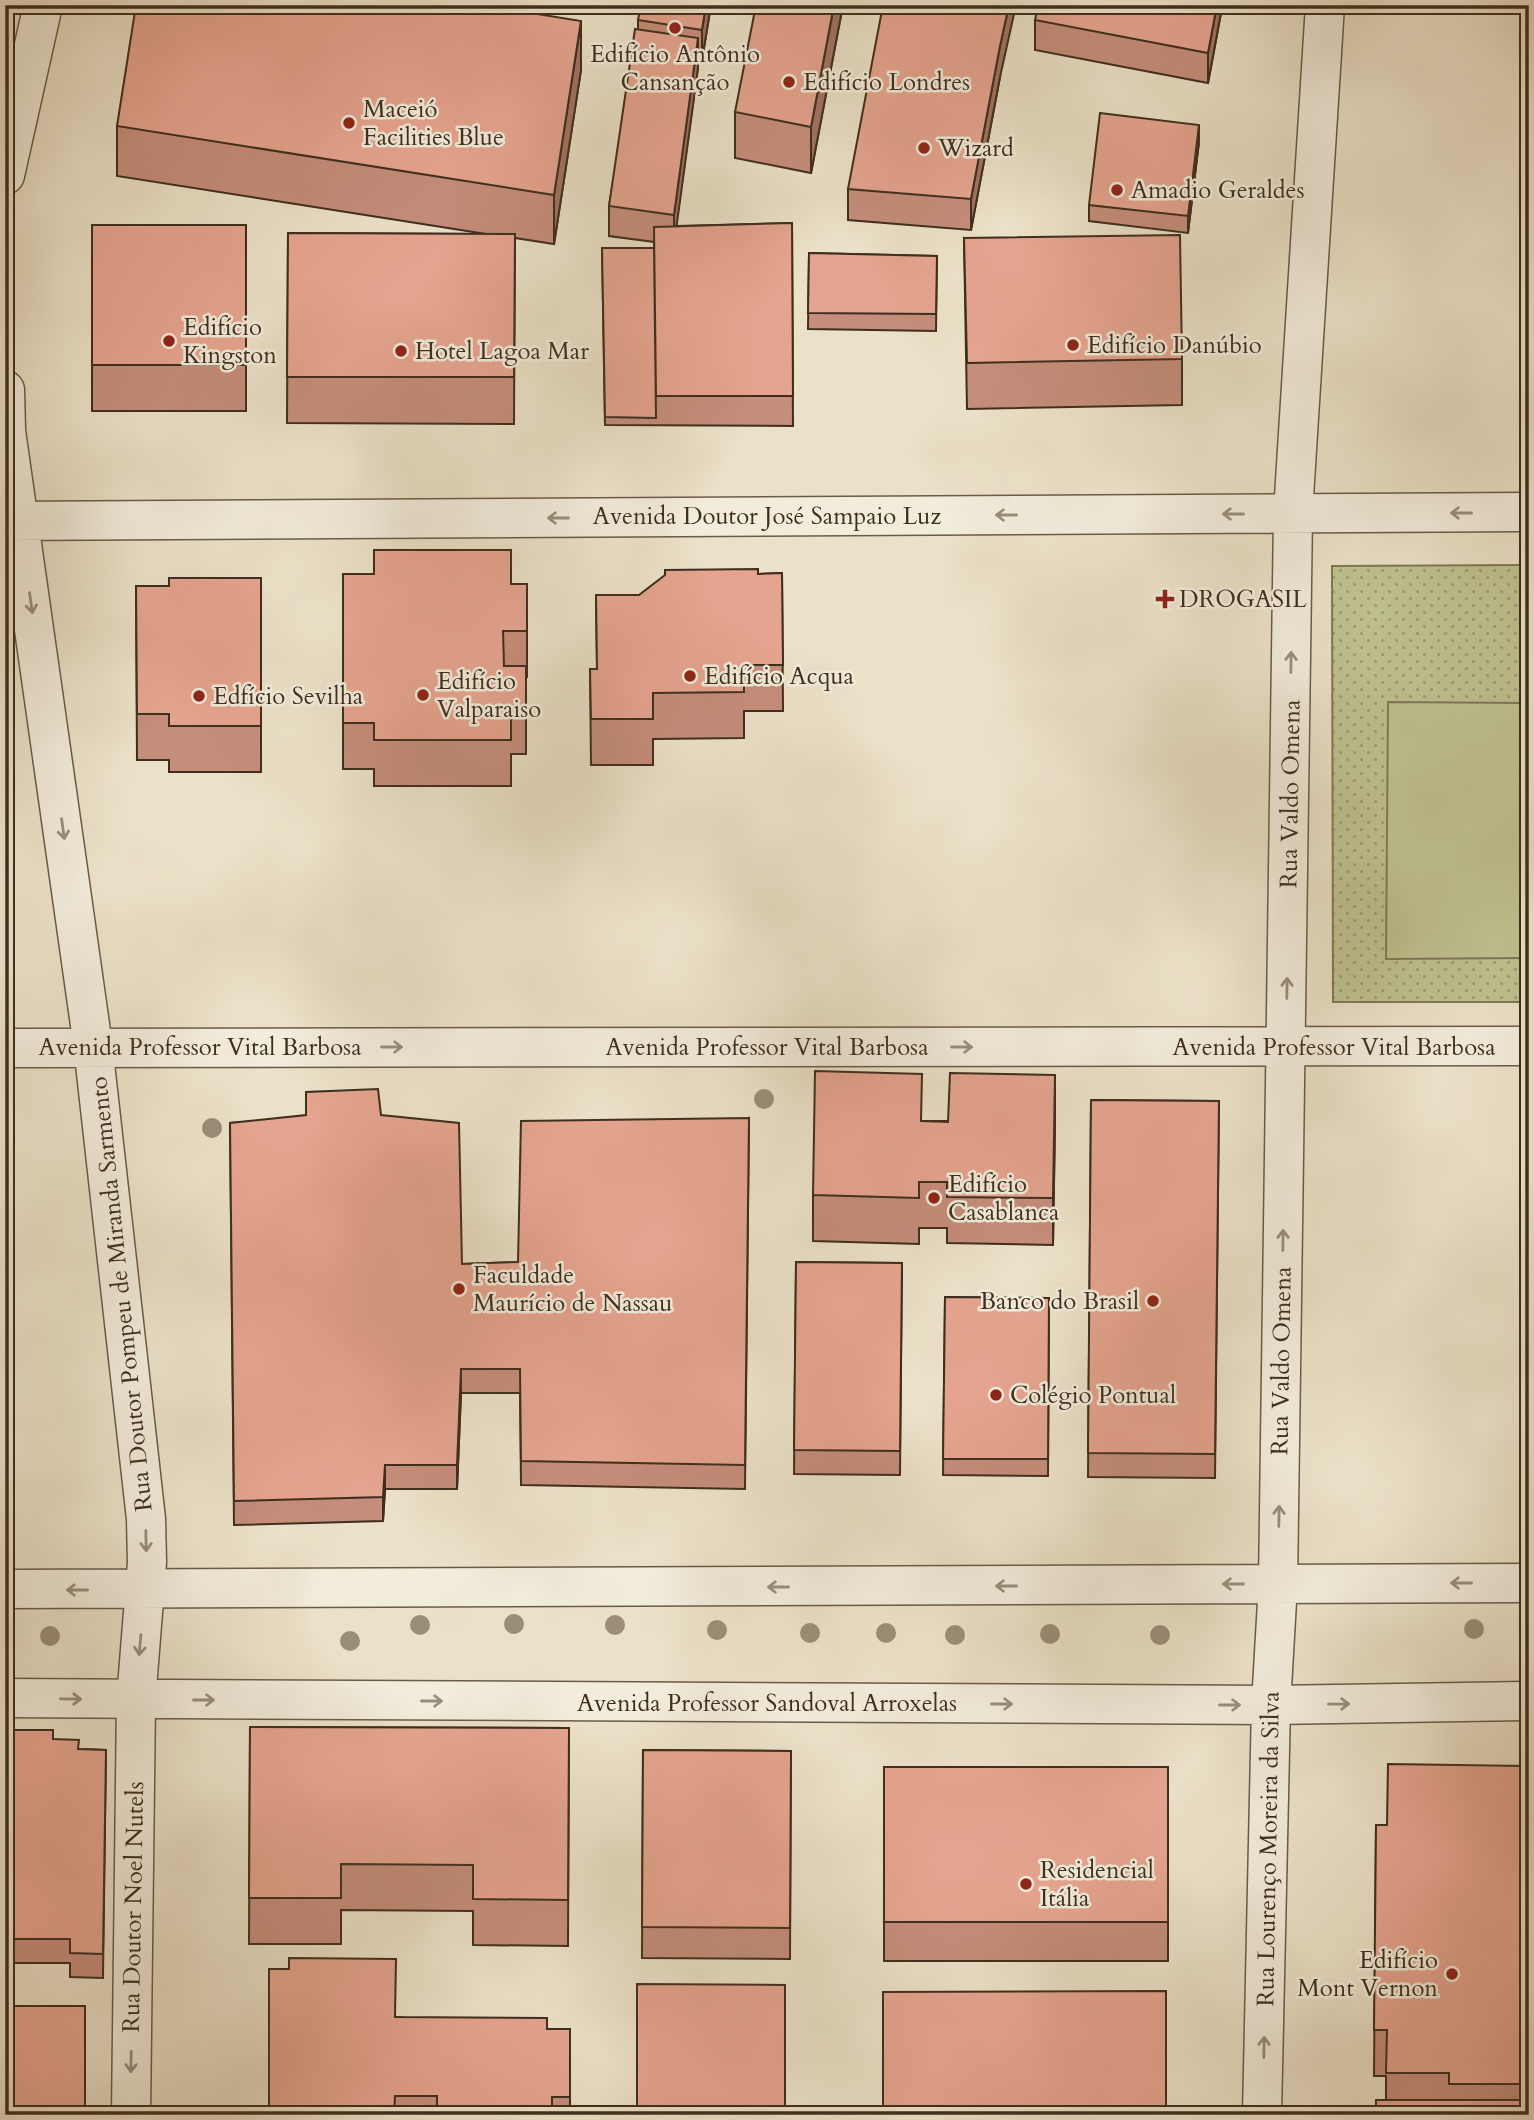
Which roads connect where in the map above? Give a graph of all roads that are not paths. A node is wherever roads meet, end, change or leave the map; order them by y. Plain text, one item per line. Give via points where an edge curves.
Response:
1 (43, 5) edge
2 (1325, 5) edge
3 (5, 175) edge
4 (5, 390) edge
5 (1529, 512) edge
6 (1293, 513) junction
7 (12, 521) edge
8 (93, 1046) junction
9 (1529, 1046) edge
10 (5, 1048) edge
11 (1287, 1048) junction
12 (1529, 1583) edge
13 (1278, 1584) junction
14 (5, 1589) edge
15 (145, 1590) junction
16 (5, 1698) edge
17 (136, 1700) junction
18 (1529, 1701) edge
19 (1271, 1705) junction
20 (131, 2115) edge
21 (1262, 2115) edge

1 - 3 street
2 - 6 street, Rua Valdo Omena
4 - 7 street, Rua Doutor Pompeu de Miranda Sarmento
5 -> 6 street, Avenida Doutor José Sampaio Luz
6 -> 7 street, Avenida Doutor José Sampaio Luz
11 -> 6 street, Rua Valdo Omena
7 -> 8 street, Rua Doutor Pompeu de Miranda Sarmento
8 - 10 street, Avenida Professor Vital Barbosa
8 -> 11 street, Avenida Professor Vital Barbosa
8 -> 15 street, Rua Doutor Pompeu de Miranda Sarmento via 146,1519
9 - 11 street, Avenida Professor Vital Barbosa
13 -> 11 street, Rua Valdo Omena
12 -> 13 street
13 -> 15 street
13 - 19 street, Rua Lourenço Moreira da Silva
15 -> 14 street
15 -> 17 street, Rua Doutor Pompeu de Miranda Sarmento
16 -> 17 street, Avenida Professor Sandoval Arroxelas
17 -> 19 street, Avenida Professor Sandoval Arroxelas
17 -> 20 street, Rua Doutor Noel Nutels
19 -> 18 street, Avenida Professor Sandoval Arroxelas
21 -> 19 street, Rua Lourenço Moreira da Silva

